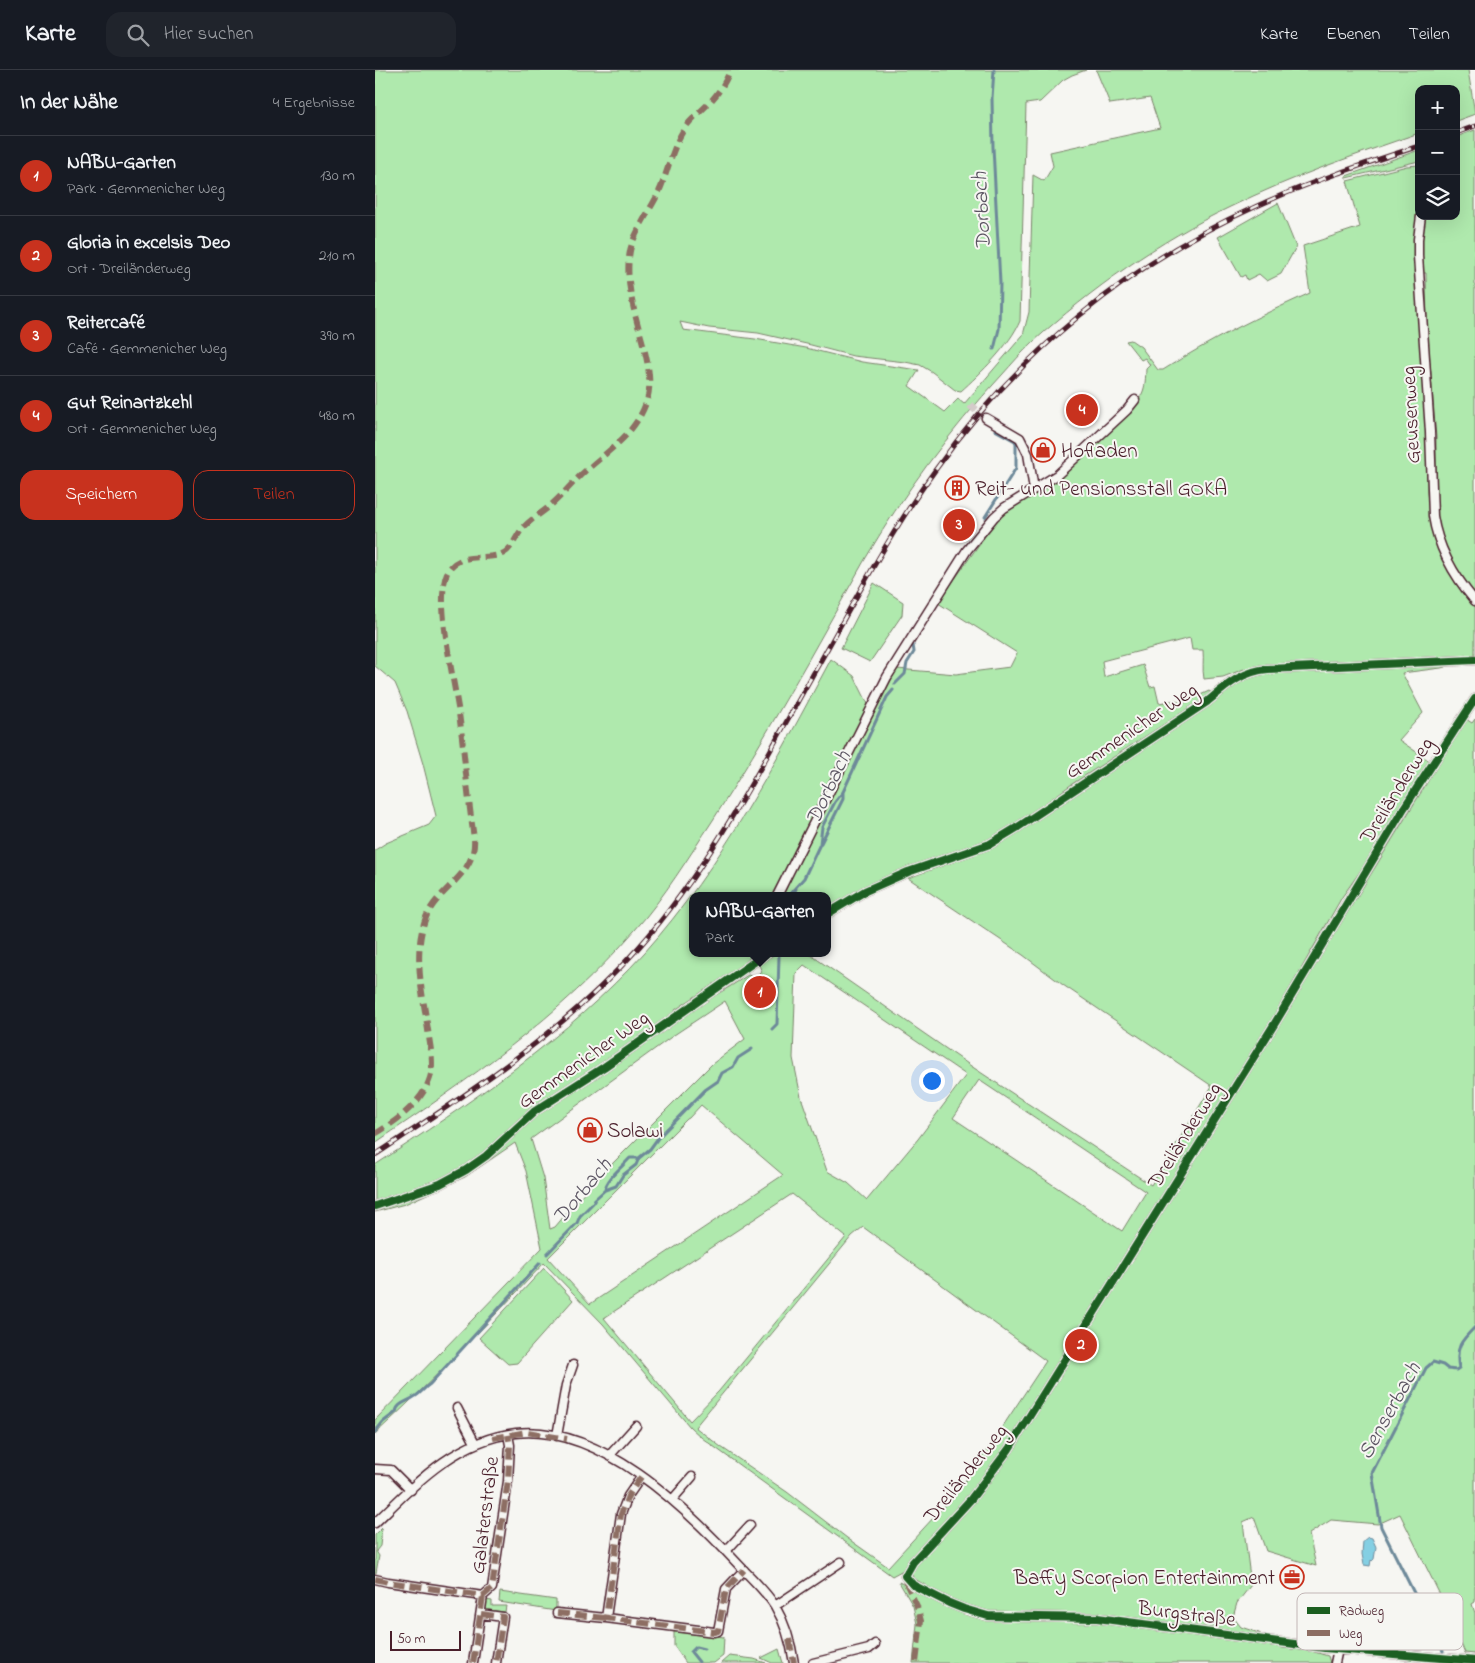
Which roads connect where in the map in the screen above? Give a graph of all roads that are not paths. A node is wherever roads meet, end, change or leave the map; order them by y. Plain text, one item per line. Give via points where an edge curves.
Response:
1 (1420, 220) edge
2 (1135, 400) dead end
3 (986, 418) tunnel mouth
4 (1035, 489) junction
5 (1475, 601) edge
6 (1475, 660) edge
7 (1475, 699) edge
8 (779, 892) edge
9 (831, 912) edge
10 (756, 957) edge
11 (375, 1206) edge
12 (573, 1364) dead end
13 (457, 1408) dead end
14 (636, 1426) dead end
15 (508, 1435) junction
16 (557, 1436) junction
17 (475, 1443) junction
18 (609, 1456) junction
19 (375, 1469) edge
20 (641, 1476) junction
21 (692, 1476) dead end
22 (411, 1490) junction
23 (672, 1500) junction
24 (375, 1523) edge
25 (751, 1525) dead end
26 (726, 1550) junction
27 (841, 1562) dead end
28 (744, 1570) junction
29 (905, 1576) joint
30 (375, 1579) edge
31 (483, 1596) junction
32 (775, 1606) junction
33 (557, 1613) dead end
34 (481, 1614) junction
35 (606, 1618) junction
36 (875, 1644) dead end
37 (1297, 1644) edge
38 (1338, 1650) edge
39 (1349, 1650) edge
40 (1475, 1661) edge
41 (473, 1663) edge
42 (496, 1663) edge
43 (794, 1663) edge
44 (813, 1663) edge
45 (1335, 1663) edge

1 - 5 street, Geusenweg via 1418,256 1435,530 1450,566
2 - 4 street via 1057,476
3 - 4 street via 1021,438 1028,454
4 - 8 street via 1011,502 994,517 967,550 932,603 887,677
6 - 9 street, Gemmenicher Weg via 1268,669 1245,674 990,844 907,872 865,891
7 - 29 street, Dreiländerweg via 1404,808 1275,1023 1009,1449 971,1499 913,1562
10 - 11 street, Gemmenicher Weg via 604,1067 535,1111 466,1170 440,1184
12 - 16 street
13 - 17 street
14 - 18 street
15 - 16 street via 527,1432
15 - 17 street
15 - 31 street, Galaterstraße via 509,1471 495,1576 492,1588
16 - 18 street
17 - 22 street via 442,1462
18 - 20 street
19 - 22 street via 391,1466
20 - 23 street
20 - 35 street via 621,1514
21 - 23 street
22 - 24 street
23 - 26 street
25 - 26 street
26 - 28 street
27 - 32 street
28 - 32 street
28 - 35 street via 726,1589 718,1631
29 - 37 street, Burgstraße via 913,1585 949,1603 988,1616 1097,1618
30 - 31 street, Galaterstraße
31 - 34 street, Galaterstraße
32 - 43 street via 789,1639
33 - 35 street
34 - 41 street, Galaterstraße
34 - 42 street via 503,1617
36 - 44 street via 869,1649
38 - 45 street
39 - 40 street, Burgstraße

